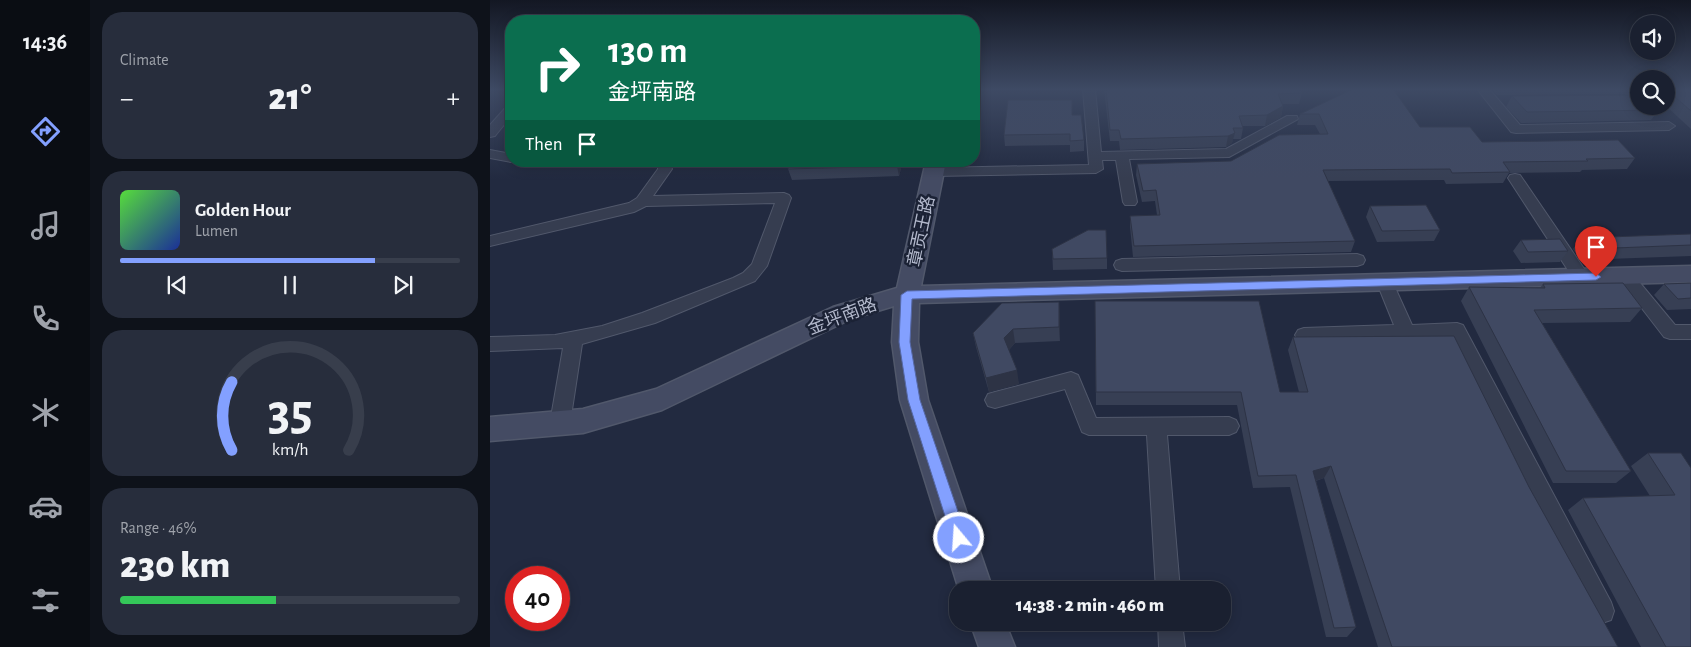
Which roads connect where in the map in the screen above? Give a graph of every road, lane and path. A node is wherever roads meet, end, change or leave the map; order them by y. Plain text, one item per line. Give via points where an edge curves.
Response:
1 (502, 119) edge
2 (1092, 119) edge
3 (1292, 119) dead end
4 (1508, 119) edge
5 (1661, 119) edge
6 (490, 133) edge
7 (490, 154) edge
8 (1095, 156) junction
9 (1122, 156) junction
10 (505, 157) edge
11 (665, 167) edge
12 (935, 167) edge
13 (1516, 178) dead end
14 (642, 201) junction
15 (1130, 202) dead end
16 (490, 241) edge
17 (1356, 260) dead end
18 (1204, 263) junction
19 (1122, 265) dead end
20 (1691, 274) edge
21 (1624, 276) junction
22 (1581, 277) junction
23 (1385, 283) junction
24 (1210, 288) junction
25 (907, 295) junction
26 (1406, 332) junction
27 (1691, 332) edge
28 (1304, 335) edge
29 (574, 338) junction
30 (490, 344) edge
31 (995, 400) dead end
32 (560, 423) junction
33 (1229, 426) dead end
34 (1156, 427) junction
35 (490, 429) edge
36 (973, 581) edge
37 (1167, 581) edge
38 (1602, 611) dead end
39 (991, 631) edge
40 (1171, 631) edge
41 (997, 647) edge
42 (1172, 647) edge

1 - 6 street
2 - 8 street
3 - 9 street via 1230,153
4 - 5 street via 1516,129 1669,126
7 - 10 street
8 - 9 street
8 - 12 street via 1096,169
9 - 15 street
11 - 14 street
12 - 25 street, 章贡王路
13 - 22 street
14 - 16 street via 613,213
14 - 29 street via 784,198 759,266 749,277 634,322
17 - 18 street
18 - 19 street
18 - 24 street
20 - 21 street, 金坪南路
21 - 22 street, 金坪南路
21 - 27 street via 1670,332
22 - 23 street, 金坪南路
23 - 24 street, 金坪南路
23 - 26 street
24 - 25 street, 金坪南路
25 - 32 street, 金坪南路 via 842,313 662,399 584,420
25 - 36 street, 章贡王路 via 905,342 914,400
26 - 28 street
26 - 38 street via 1457,330
29 - 30 street via 555,342
29 - 32 street
31 - 34 street via 1071,380 1089,426
32 - 35 street, 金坪南路
33 - 34 street
34 - 37 street
39 - 41 street
40 - 42 street

